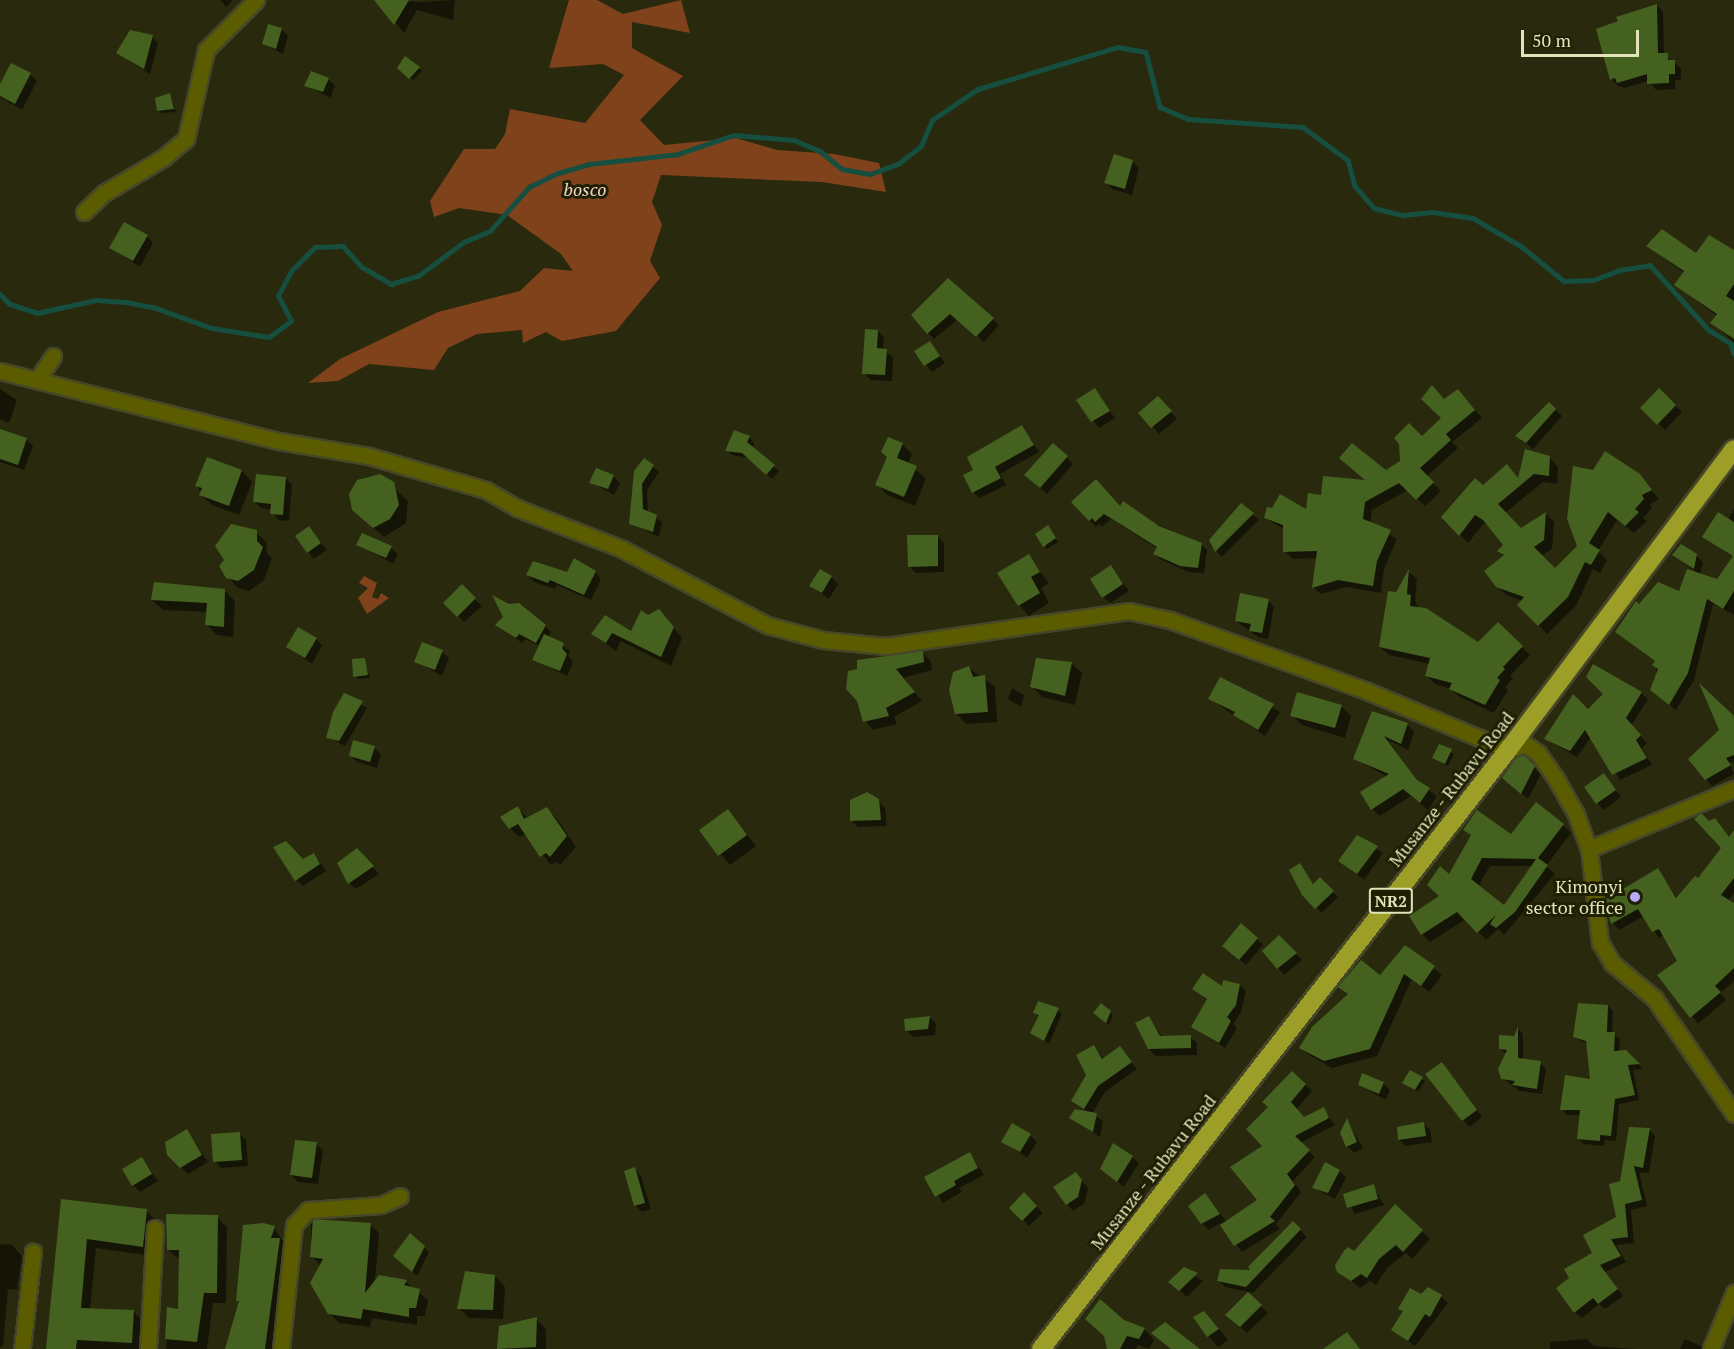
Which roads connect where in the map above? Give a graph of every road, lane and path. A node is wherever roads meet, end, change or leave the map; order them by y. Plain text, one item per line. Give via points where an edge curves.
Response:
1 (256, 0) edge
2 (84, 212) dead end
3 (53, 356) dead end
4 (0, 371) edge
5 (37, 380) junction
6 (1734, 449) edge
7 (1508, 750) junction
8 (1734, 789) edge
9 (1589, 849) junction
10 (1734, 1114) edge
11 (400, 1196) dead end
12 (155, 1228) dead end
13 (33, 1252) dead end
14 (1734, 1293) edge
15 (22, 1349) edge
16 (148, 1349) edge
17 (281, 1349) edge
18 (1041, 1349) edge
19 (1711, 1349) edge

1 - 2 street via 206,50 186,139 163,158 104,193
3 - 5 street
4 - 5 street
5 - 7 street via 279,441 369,456 486,490 517,508 622,549 767,625 823,640 886,646 1129,611 1170,620 1367,691
6 - 7 highway, Musanze - Rubavu Road / NR2
7 - 9 street via 1525,744 1538,753 1576,813
7 - 18 highway, Musanze - Rubavu Road / NR2
8 - 9 street
9 - 10 street via 1600,942 1612,963 1654,998
11 - 17 street via 381,1205 308,1210 294,1226
12 - 16 street
13 - 15 street
14 - 19 street

